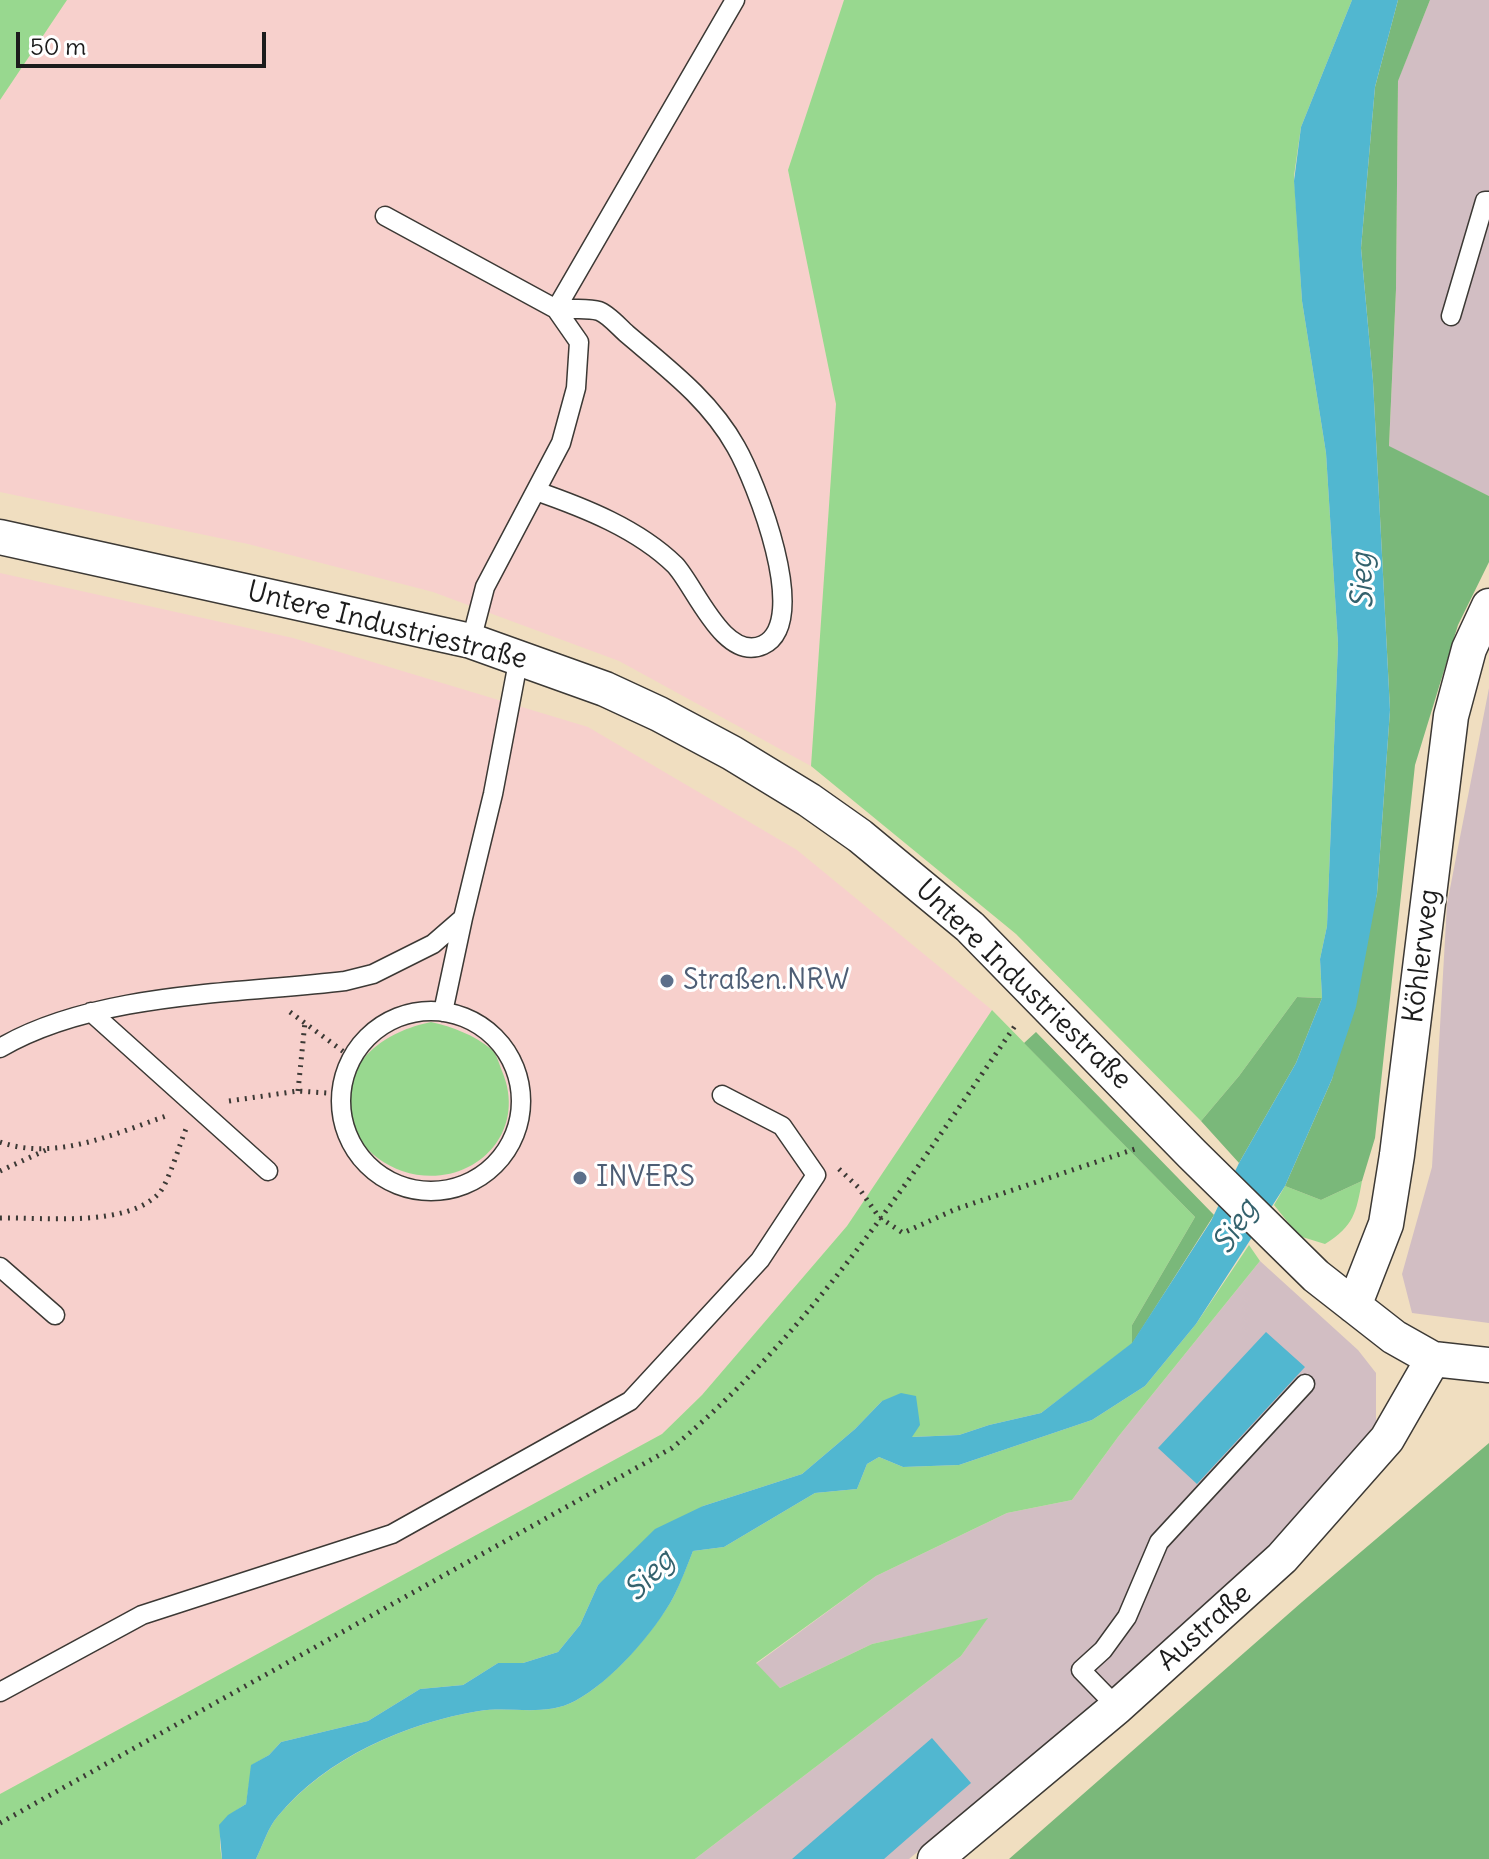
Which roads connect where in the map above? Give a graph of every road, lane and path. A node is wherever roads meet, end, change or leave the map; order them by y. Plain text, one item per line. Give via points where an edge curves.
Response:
1 (735, 0) edge
2 (1488, 197) edge
3 (385, 216) dead end
4 (556, 309) junction
5 (1451, 316) dead end
6 (536, 491) junction
7 (0, 537) edge
8 (1489, 606) edge
9 (471, 641) junction
10 (519, 657) junction
11 (463, 918) junction
12 (261, 989) junction
13 (1038, 993) junction
14 (91, 1012) junction
15 (443, 1012) junction
16 (305, 1022) junction
17 (0, 1048) edge
18 (352, 1058) junction
19 (298, 1091) dead end
20 (722, 1095) dead end
21 (196, 1106) junction
22 (1147, 1145) dead end
23 (48, 1149) dead end
24 (0, 1171) edge
25 (268, 1171) dead end
26 (858, 1187) dead end
27 (879, 1217) junction
28 (0, 1218) edge
29 (0, 1267) edge
30 (1354, 1306) junction
31 (55, 1315) dead end
32 (1433, 1359) junction
33 (1489, 1365) edge
34 (1305, 1384) dead end
35 (0, 1692) edge
36 (1117, 1707) junction
37 (0, 1823) edge
38 (935, 1859) edge

1 - 4 lane
2 - 5 lane
3 - 4 lane
4 - 6 lane via 579,342 576,388 561,443
4 - 6 lane via 600,311 697,394 736,447 767,518 783,590 783,614 775,635 763,645 746,647 724,634 676,566 632,533
6 - 9 lane via 485,587
7 - 9 street, Untere Industriestraße
8 - 30 street, Köhlerweg via 1469,649 1451,716 1386,1224
9 - 10 street, Untere Industriestraße
10 - 11 lane
10 - 13 street, Untere Industriestraße via 659,714 809,800 908,873
11 - 12 lane via 433,944 373,974
11 - 15 lane
12 - 14 lane
12 - 16 path
13 - 27 path
13 - 30 street, Untere Industriestraße via 1281,1243
14 - 17 lane
14 - 21 lane
15 - 18 lane via 410,1012 380,1025
15 - 18 lane via 461,1015 489,1031 510,1055 521,1086 520,1118 509,1146 469,1184 445,1191 413,1190 386,1180 362,1161 346,1136 340,1103
16 - 18 path
16 - 19 path
20 - 35 lane via 782,1126 816,1175 760,1260 630,1401 392,1534 142,1615
21 - 25 lane
21 - 28 path via 161,1191 135,1210 103,1217
22 - 27 path via 956,1209 903,1233
23 - 24 path
26 - 27 path
27 - 37 path via 833,1281 763,1360 710,1417 672,1448
29 - 31 lane
30 - 32 street, Untere Industriestraße
32 - 33 street, Untere Industriestraße
32 - 36 street, Austraße via 1387,1439 1282,1558
34 - 36 lane via 1159,1542 1127,1617 1081,1670
36 - 38 street, Austraße

